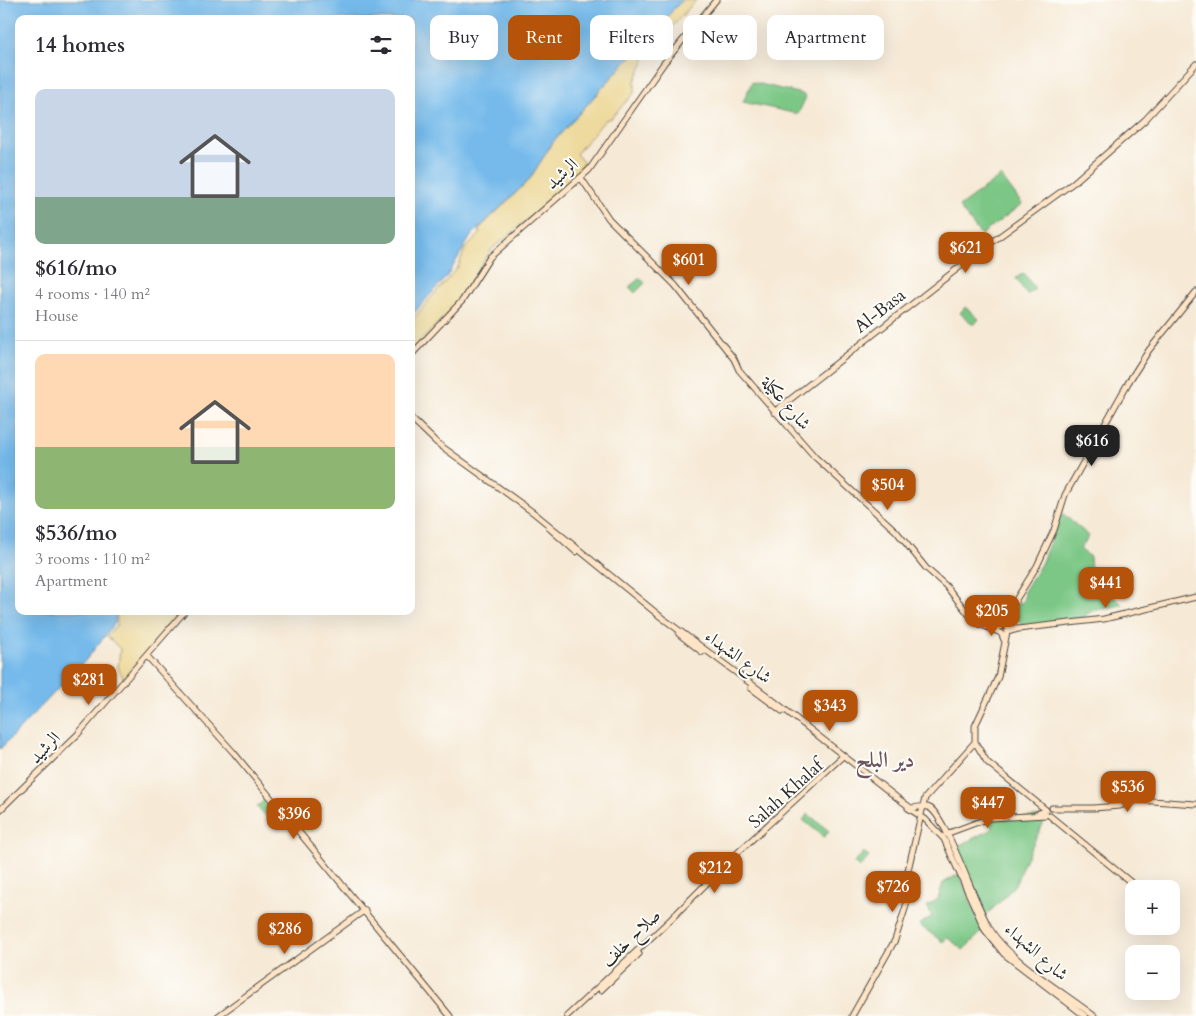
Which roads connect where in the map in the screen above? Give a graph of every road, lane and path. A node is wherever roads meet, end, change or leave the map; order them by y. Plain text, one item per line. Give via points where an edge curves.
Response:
1 (716, 0) edge
2 (1196, 64) edge
3 (581, 178) junction
4 (1196, 292) edge
5 (415, 351) edge
6 (774, 412) junction
7 (415, 422) edge
8 (1196, 597) edge
9 (182, 615) edge
10 (1004, 630) junction
11 (147, 656) junction
12 (975, 742) junction
13 (844, 758) junction
14 (1196, 804) edge
15 (924, 806) junction
16 (0, 810) edge
17 (912, 811) junction
18 (1048, 811) junction
19 (921, 816) junction
20 (930, 824) junction
21 (918, 828) junction
22 (948, 833) junction
23 (940, 834) junction
24 (1128, 880) edge
25 (365, 910) junction
26 (218, 1016) edge
27 (450, 1016) edge
28 (569, 1016) edge
29 (852, 1016) edge
30 (1085, 1016) edge
31 (1094, 1016) edge

1 - 3 street, الرشيد via 679,44
2 - 6 street, Al-Basa via 1144,120 1073,183 988,244
3 - 5 street, الرشيد via 490,257 462,301
3 - 6 street, شارع عكيلة via 609,219 675,285
4 - 10 street via 1149,350 1128,383 1065,495 1054,530 1037,566 1007,614
6 - 10 street, شارع عكيلة via 815,457 896,531 975,622
7 - 13 street, شارع الشهداء via 437,443 560,533 661,618 765,694
8 - 10 street via 1104,619
9 - 11 street, الرشيد
10 - 12 street via 1005,642 998,676 975,726
11 - 16 street, الرشيد via 64,748
11 - 25 street via 212,727
12 - 15 street via 927,796
12 - 18 street via 987,762
13 - 15 street, شارع الشهداء via 911,808
13 - 17 street, شارع الشهداء
13 - 28 street, Salah Khalaf via 620,972
14 - 18 street via 1136,800 1120,806
15 - 19 street
15 - 22 street, شارع الشهداء via 932,809
17 - 19 street, شارع الشهداء
17 - 21 street
18 - 22 street via 989,818
18 - 24 street
19 - 20 street, شارع الشهداء
19 - 21 street
20 - 21 street
20 - 23 street, شارع الشهداء
21 - 29 street via 908,870 906,906 895,940
22 - 23 street
22 - 31 street, شارع الشهداء via 974,897 996,939
23 - 30 street, شارع الشهداء via 993,942
25 - 26 street
25 - 27 street

